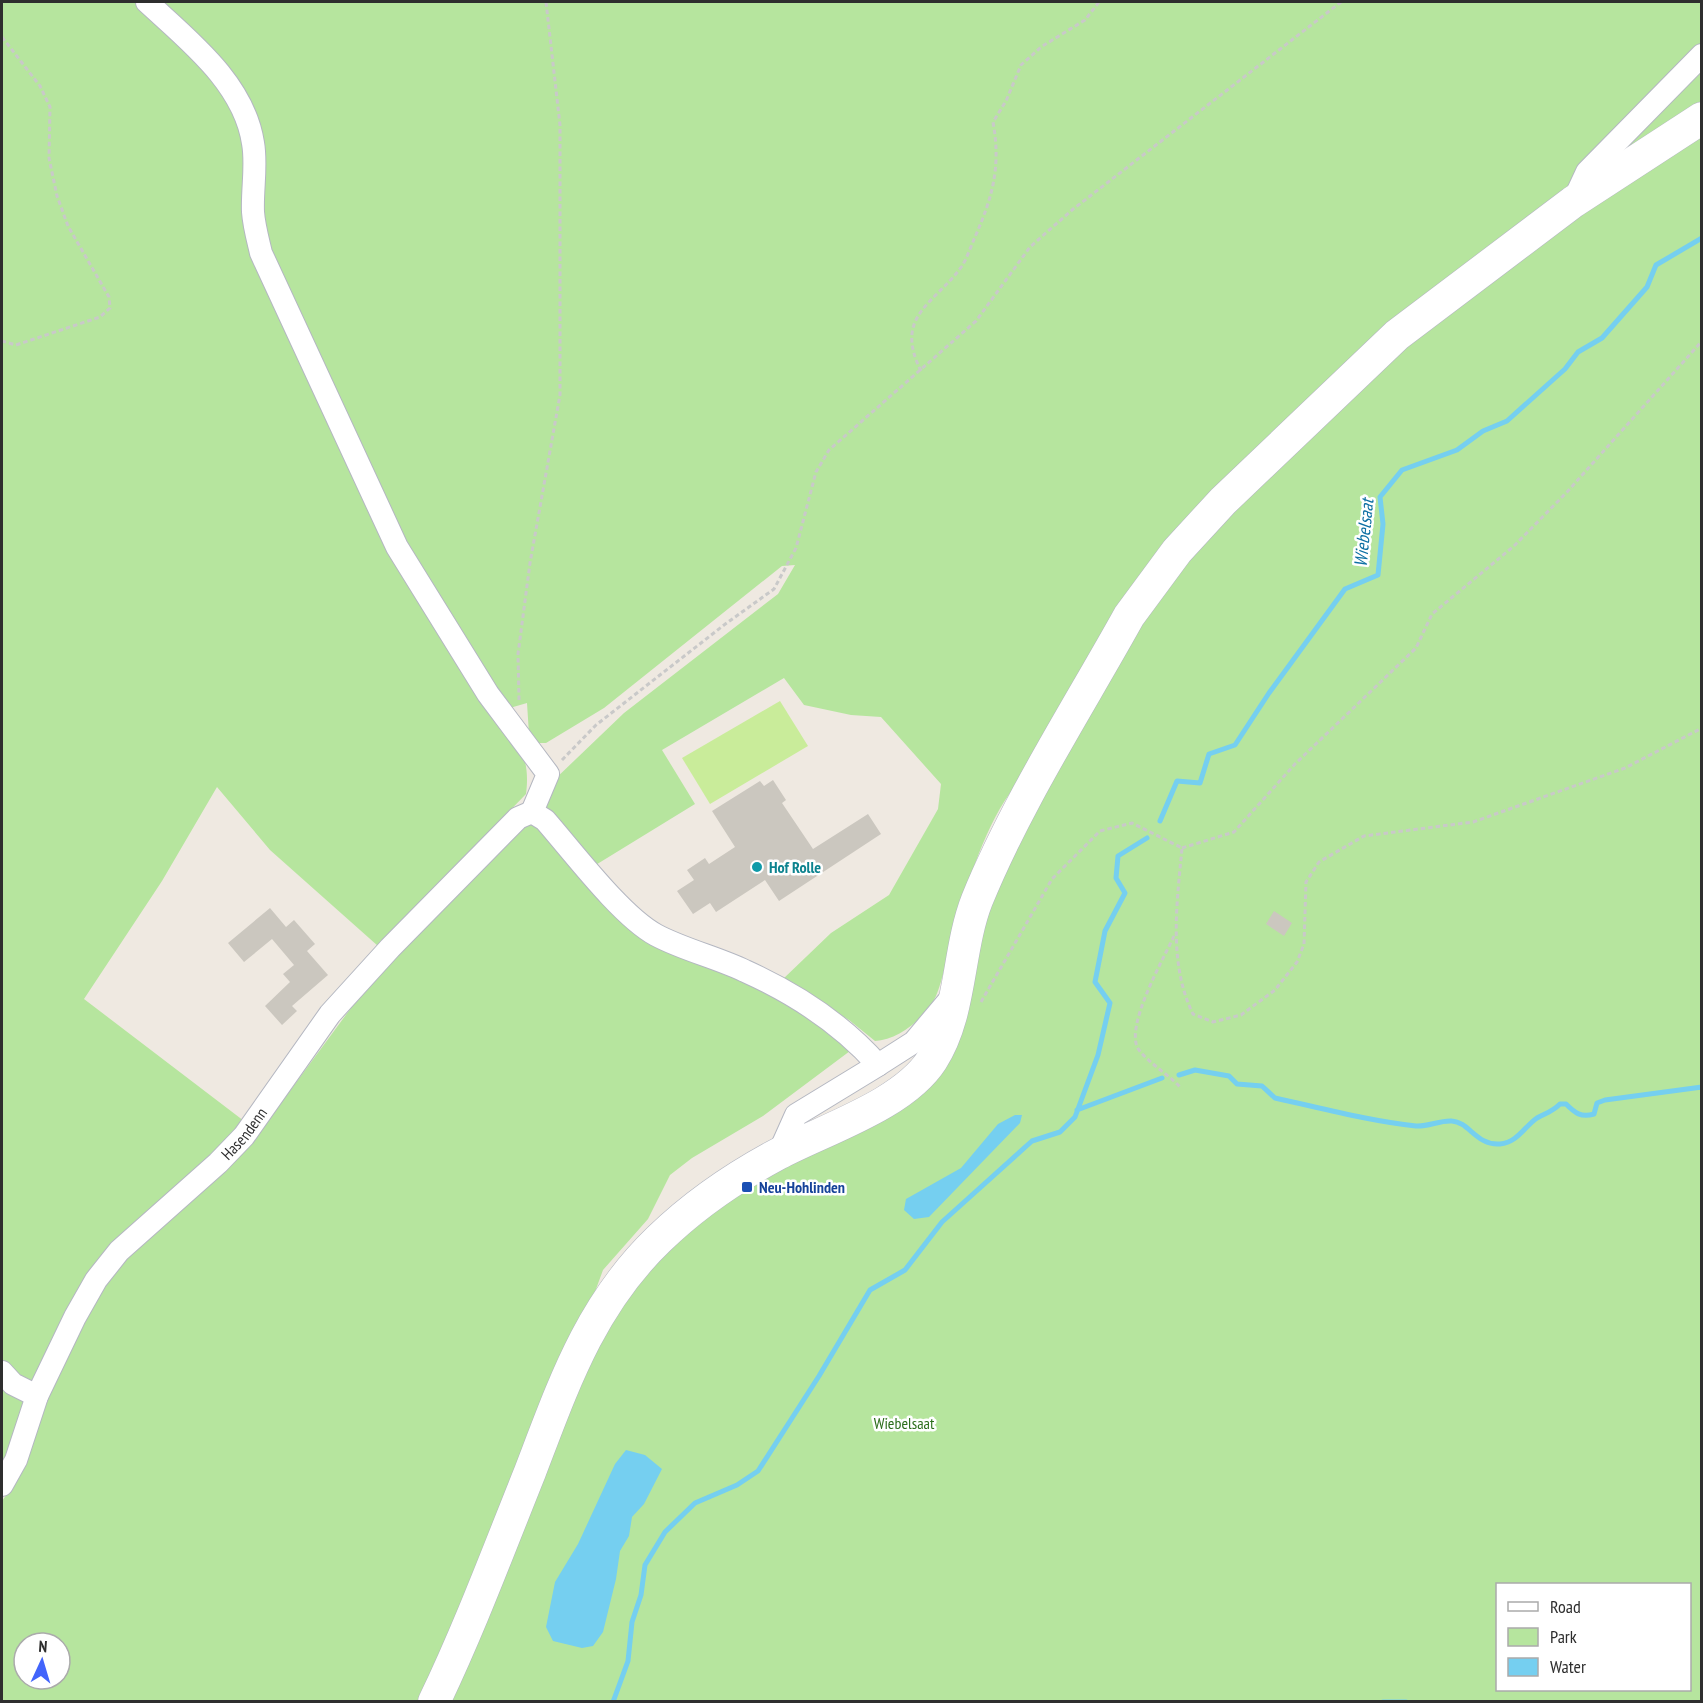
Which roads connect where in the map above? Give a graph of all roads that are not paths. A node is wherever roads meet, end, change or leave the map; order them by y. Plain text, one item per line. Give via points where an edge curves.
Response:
1 (147, 2) edge
2 (1701, 55) edge
3 (1701, 118) edge
4 (1573, 202) junction
5 (532, 812) junction
6 (952, 1007) junction
7 (878, 1065) junction
8 (779, 1153) junction
9 (2, 1372) edge
10 (37, 1396) junction
11 (2, 1485) edge
12 (434, 1701) edge

1 - 5 street via 202,53 244,112 253,143 254,213 261,253 397,547 488,694 548,774
2 - 4 street via 1587,172
3 - 4 main road
4 - 6 main road via 1397,335 1223,501 1154,579 1129,616 999,847 975,906
5 - 7 street via 545,820 636,922 656,935 745,970 812,1006 855,1039
5 - 10 street, Hasendenn via 518,818 330,1014 244,1136 119,1251 96,1280 75,1317
6 - 7 street via 914,1042
6 - 8 main road via 943,1041 930,1064 908,1086
7 - 8 street via 796,1115
8 - 12 main road via 739,1176 684,1218 620,1280 601,1308 570,1368 489,1576
9 - 10 street via 13,1384
10 - 11 street, Hasendenn via 16,1460

